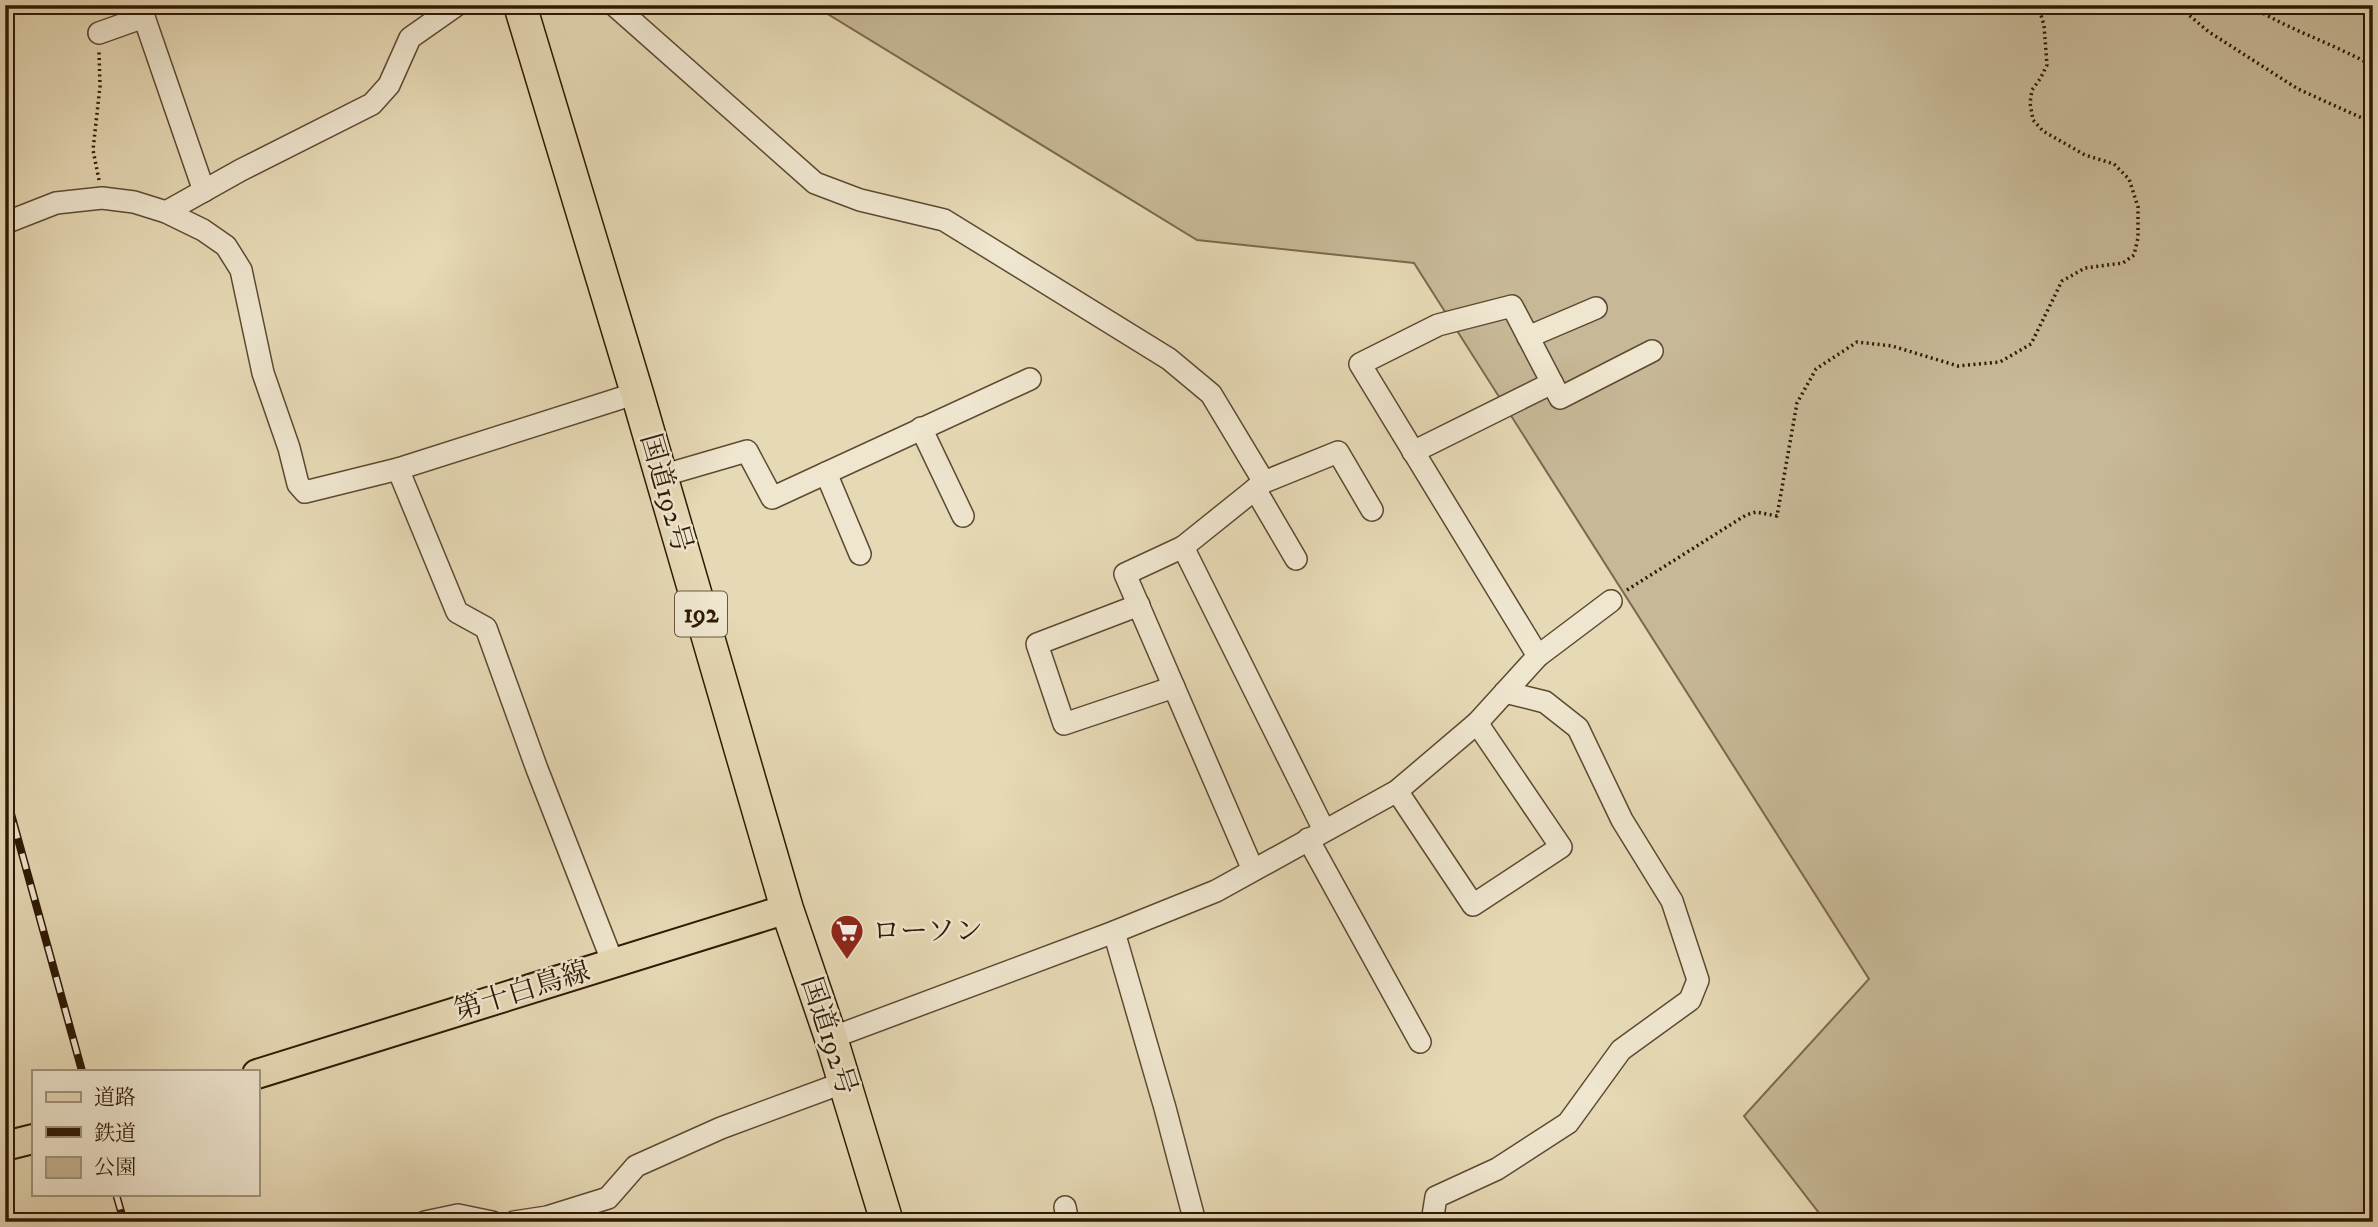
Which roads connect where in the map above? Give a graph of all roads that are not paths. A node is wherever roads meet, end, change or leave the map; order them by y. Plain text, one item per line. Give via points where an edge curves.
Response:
1 (457, 5) edge
2 (520, 5) edge
3 (614, 5) edge
4 (99, 33) road end
5 (204, 191) junction
6 (166, 212) junction
7 (5, 223) edge
8 (1596, 308) dead end
9 (1528, 337) junction
10 (1652, 351) dead end
11 (1030, 379) dead end
12 (1552, 383) junction
13 (637, 393) junction
14 (921, 428) junction
15 (1413, 452) junction
16 (398, 469) junction
17 (826, 473) junction
18 (661, 476) junction
19 (1260, 486) junction
20 (1372, 510) dead end
21 (963, 516) dead end
22 (1183, 547) junction
23 (860, 554) dead end
24 (1296, 559) dead end
25 (1611, 601) road end
26 (1139, 605) junction
27 (1538, 656) junction
28 (1174, 687) junction
29 (1505, 692) junction
30 (1477, 723) junction
31 (1397, 791) junction
32 (1316, 835) junction
33 (1253, 870) junction
34 (788, 909) junction
35 (1114, 932) junction
36 (613, 963) junction
37 (831, 1038) junction
38 (1420, 1042) dead end
39 (259, 1073) edge
40 (845, 1082) junction
41 (32, 1139) edge
42 (5, 1146) edge
43 (425, 1222) edge
44 (492, 1222) edge
45 (514, 1222) edge
46 (887, 1222) edge
47 (1195, 1222) edge
48 (1433, 1222) edge

1 - 5 street via 410,38 389,85 372,104
2 - 13 highway, 国道192号 / 192
3 - 19 street via 815,183 860,200 944,220 1169,359 1211,394
4 - 5 street via 144,17
5 - 6 street
6 - 7 street via 102,198 56,203
6 - 16 street via 226,246 241,270 263,373 298,484 305,492
8 - 9 street
9 - 12 street
9 - 15 street via 1511,306 1438,325 1360,364
10 - 12 street via 1560,398
11 - 14 street
12 - 15 street
13 - 16 street
13 - 18 highway, 国道192号 / 192
14 - 17 street
14 - 21 street
15 - 27 street
16 - 36 street via 457,612 486,628
17 - 18 street via 772,498 747,451
17 - 23 street
18 - 34 highway, 国道192号 / 192
19 - 20 street via 1338,452
19 - 22 street
19 - 24 street
22 - 26 street via 1125,574
22 - 32 street
25 - 27 street
26 - 28 street
26 - 28 street via 1037,644 1063,724
27 - 29 street
28 - 33 street
29 - 30 street
29 - 48 street via 1545,702 1578,729 1622,820 1672,901 1698,980 1690,1000 1621,1050 1568,1123 1497,1170 1436,1197
30 - 31 street
30 - 31 street via 1561,847 1473,905
31 - 32 street
32 - 33 street
32 - 38 street
33 - 35 street via 1216,891
34 - 36 main road, 第十白鳥線
34 - 37 highway, 国道192号 / 192
35 - 37 street
35 - 47 street
36 - 39 main road, 第十白鳥線
37 - 40 highway, 国道192号 / 192
40 - 45 street via 708,1133 636,1166 608,1198
40 - 46 highway, 国道192号 / 192
41 - 42 main road
43 - 44 street via 458,1215

